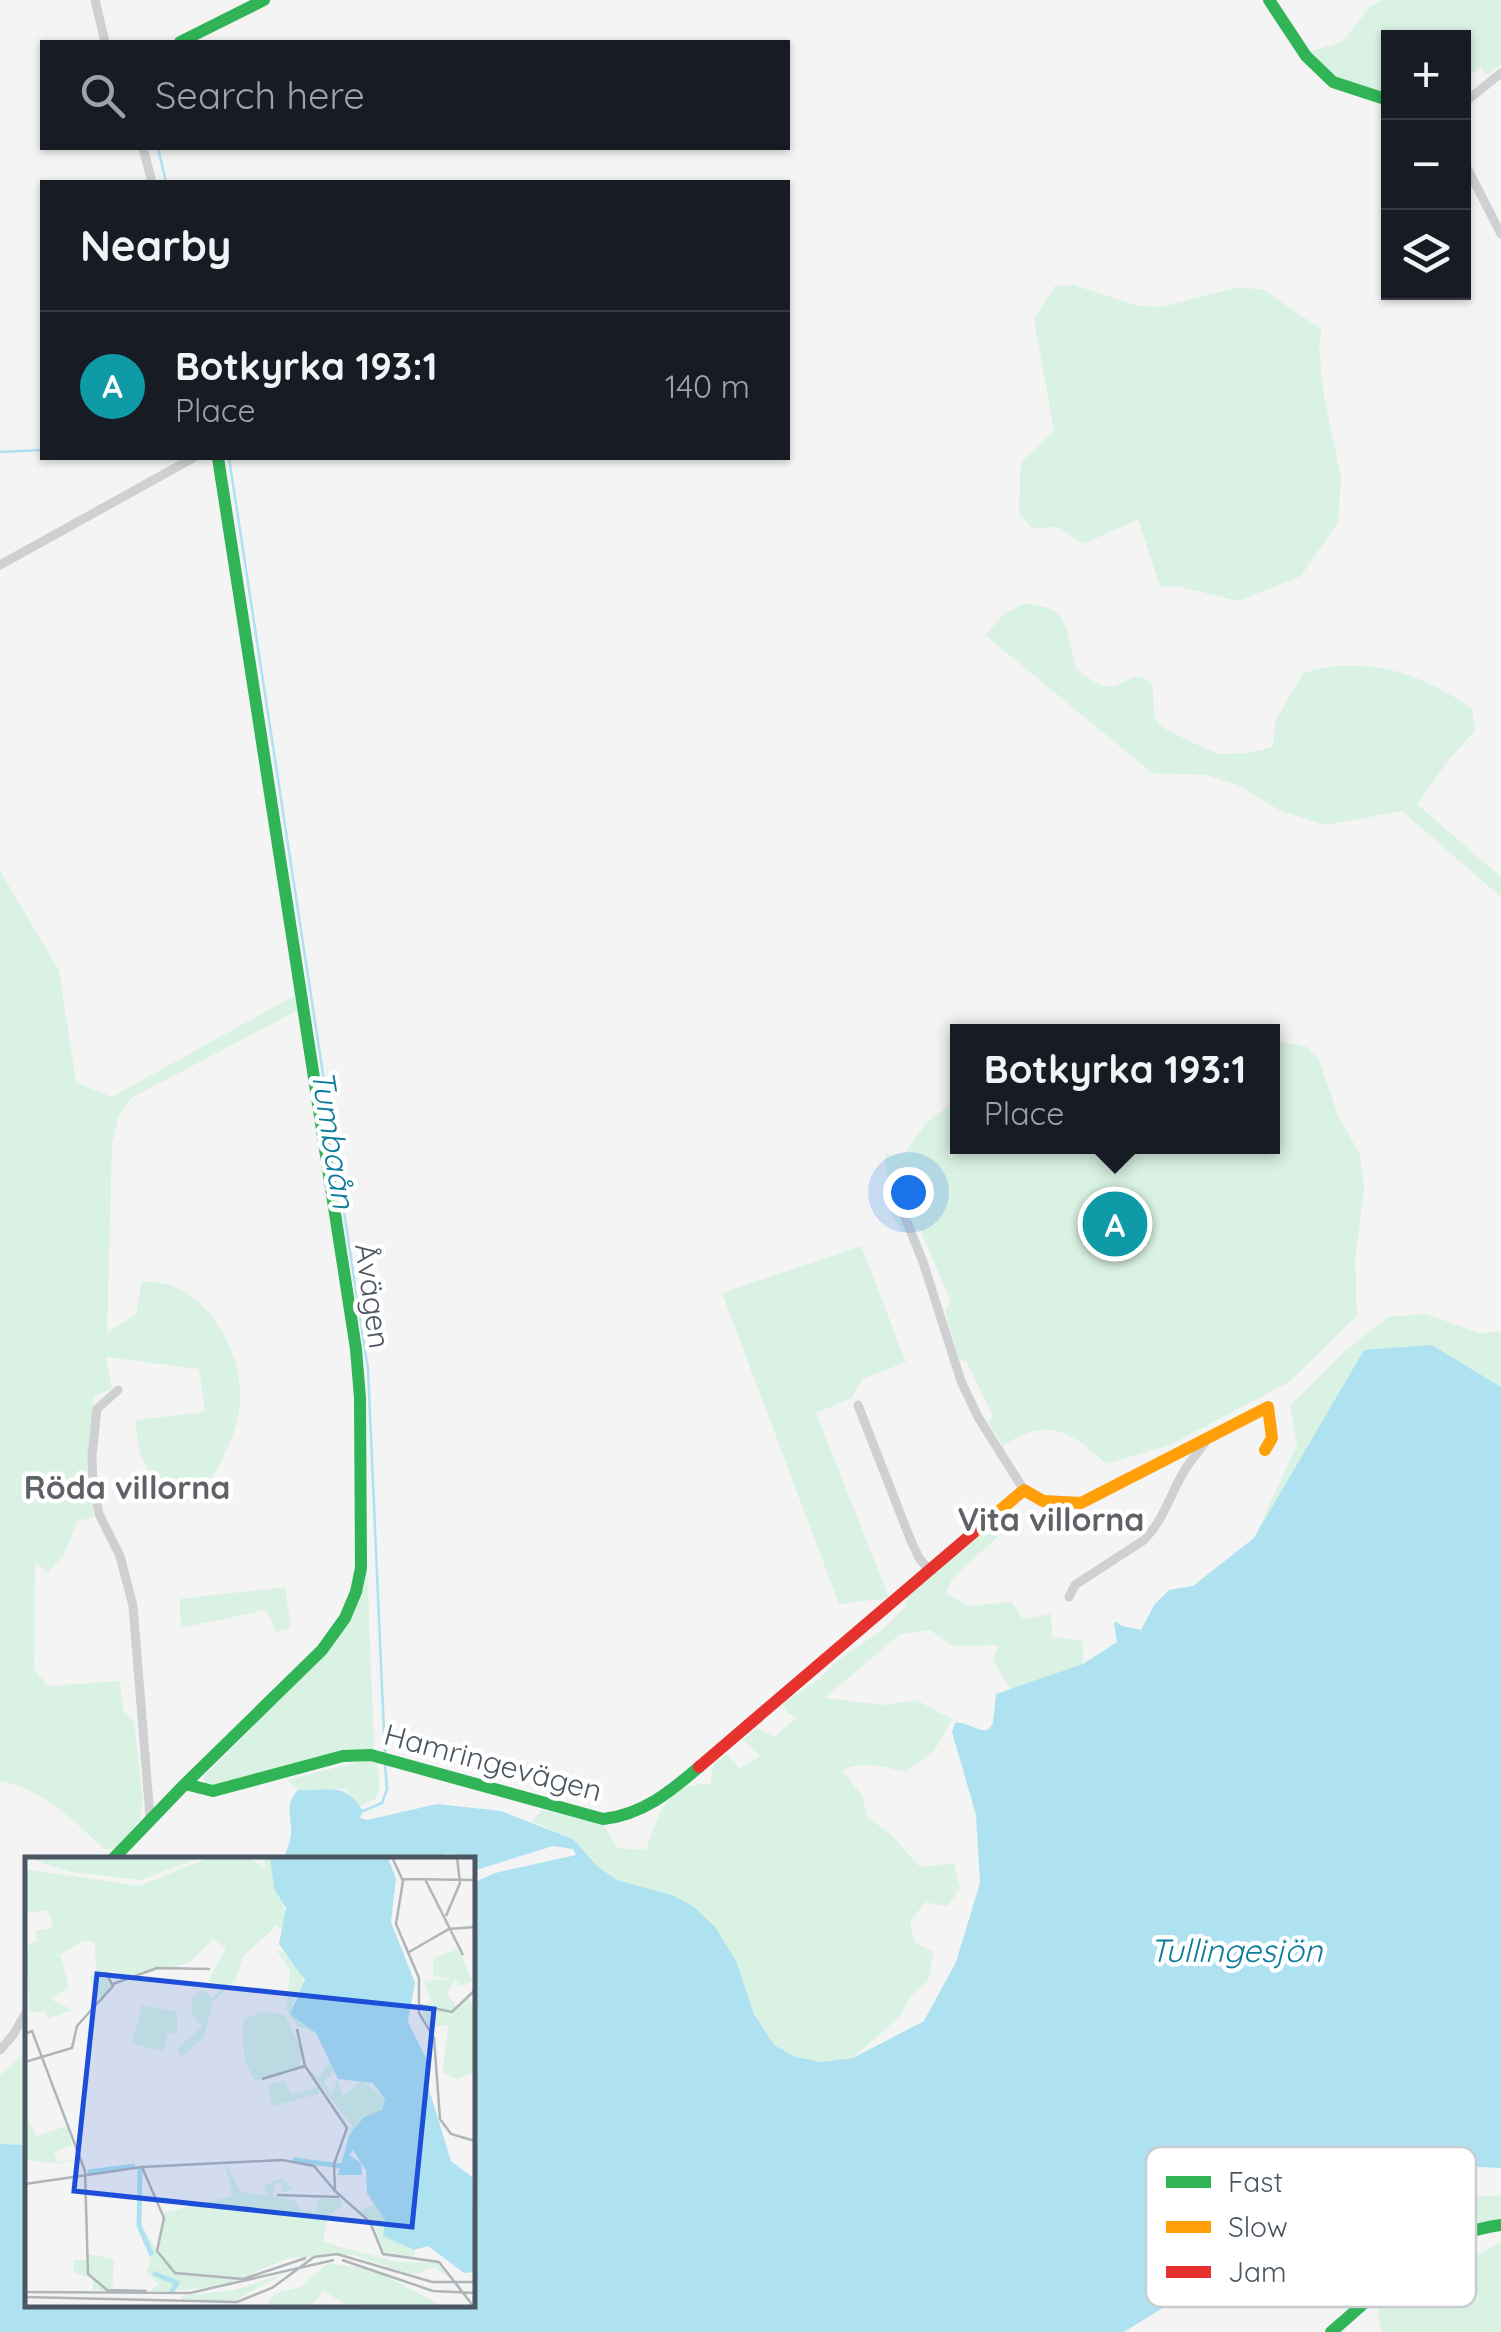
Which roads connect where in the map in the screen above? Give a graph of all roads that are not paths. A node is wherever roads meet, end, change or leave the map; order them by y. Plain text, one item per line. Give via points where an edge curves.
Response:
1 (95, 0) edge
2 (264, 0) edge
3 (1268, 0) edge
4 (105, 40) edge
5 (184, 40) edge
6 (1501, 72) edge
7 (1471, 97) edge
8 (1381, 98) edge
9 (144, 150) edge
10 (1471, 176) edge
11 (151, 180) edge
12 (1501, 234) edge
13 (189, 460) edge
14 (218, 460) edge
15 (0, 565) edge
16 (900, 1205) dead end
17 (118, 1390) dead end
18 (858, 1405) dead end
19 (1207, 1438) junction
20 (1265, 1450) dead end
21 (1024, 1490) junction
22 (930, 1570) junction
23 (1069, 1596) dead end
24 (186, 1784) junction
25 (150, 1817) junction
26 (115, 1857) edge
27 (25, 2014) edge
28 (0, 2050) edge
29 (1501, 2226) edge
30 (1476, 2228) edge
31 (1360, 2307) edge
32 (1331, 2332) edge

1 - 4 street
2 - 5 street
3 - 8 street via 1306,56 1333,82
6 - 7 street
9 - 11 street
10 - 12 street
13 - 15 street
14 - 24 street, Åvägen via 356,1348 361,1568 345,1618 322,1650
16 - 21 street via 961,1381
17 - 25 street via 97,1409 93,1484 133,1606
18 - 22 street via 916,1552
19 - 20 street via 1268,1407 1272,1438
19 - 21 street via 1081,1504 1052,1504
19 - 23 street via 1154,1530
21 - 22 street, Hamringevägen
22 - 24 street, Hamringevägen via 686,1778 624,1818 603,1819 370,1755 343,1756 213,1792
24 - 25 street
25 - 26 street
27 - 28 street
29 - 30 street
31 - 32 street

